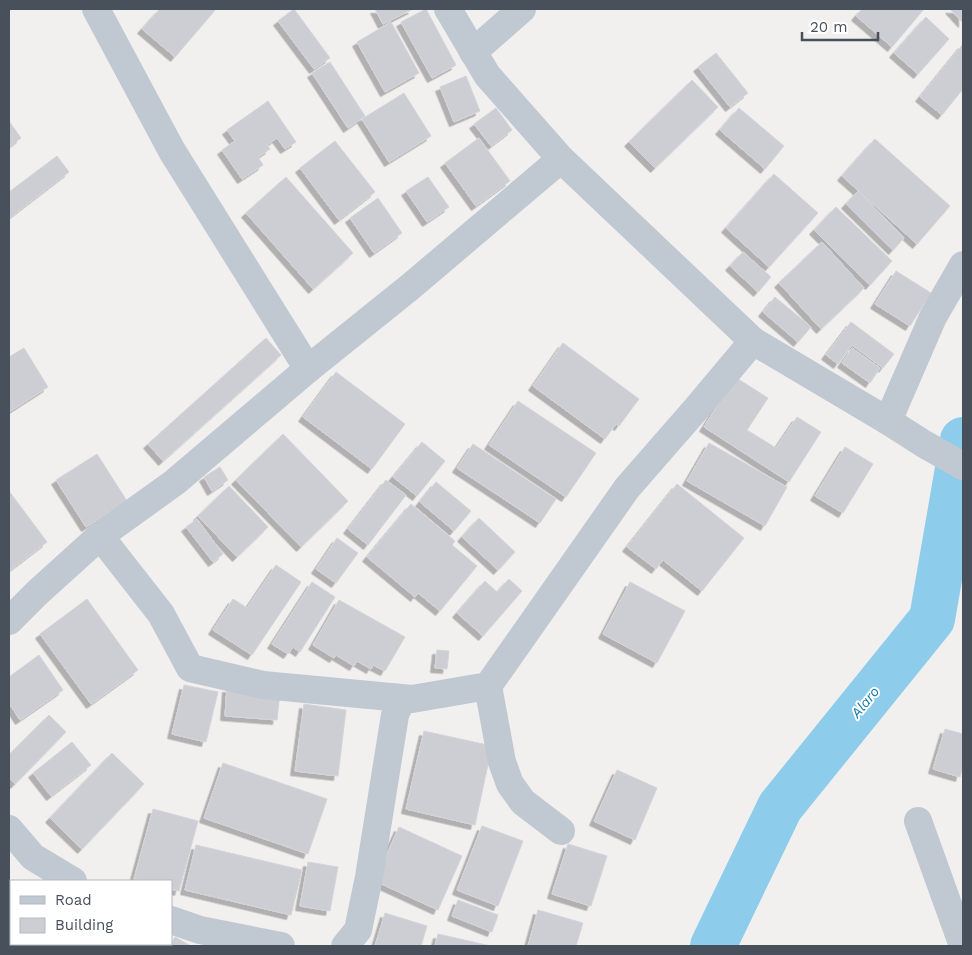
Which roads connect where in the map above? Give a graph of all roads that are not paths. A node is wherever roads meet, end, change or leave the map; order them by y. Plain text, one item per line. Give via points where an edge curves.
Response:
1 (96, 9) edge
2 (448, 9) edge
3 (522, 9) edge
4 (473, 52) junction
5 (561, 158) junction
6 (963, 265) edge
7 (752, 341) junction
8 (308, 369) junction
9 (888, 421) junction
10 (963, 466) edge
11 (100, 536) junction
12 (9, 621) edge
13 (488, 686) junction
14 (402, 698) junction
15 (918, 821) dead end
16 (9, 829) edge
17 (561, 831) dead end
18 (71, 880) edge
19 (172, 920) edge
20 (281, 946) edge
21 (345, 946) edge
22 (962, 946) edge

1 - 8 street via 172,151
2 - 4 street
3 - 4 street
4 - 5 street via 487,75
5 - 7 street
5 - 8 street
6 - 9 street via 933,317
7 - 9 street
7 - 13 street via 627,488
8 - 11 street via 175,482
9 - 10 street
11 - 12 street
11 - 14 street via 161,614 190,668 263,684
13 - 14 street via 412,700
13 - 17 street via 502,762 510,784 523,802
14 - 21 street via 395,715 358,930
15 - 22 street
16 - 18 street via 33,857
19 - 20 street via 200,930

